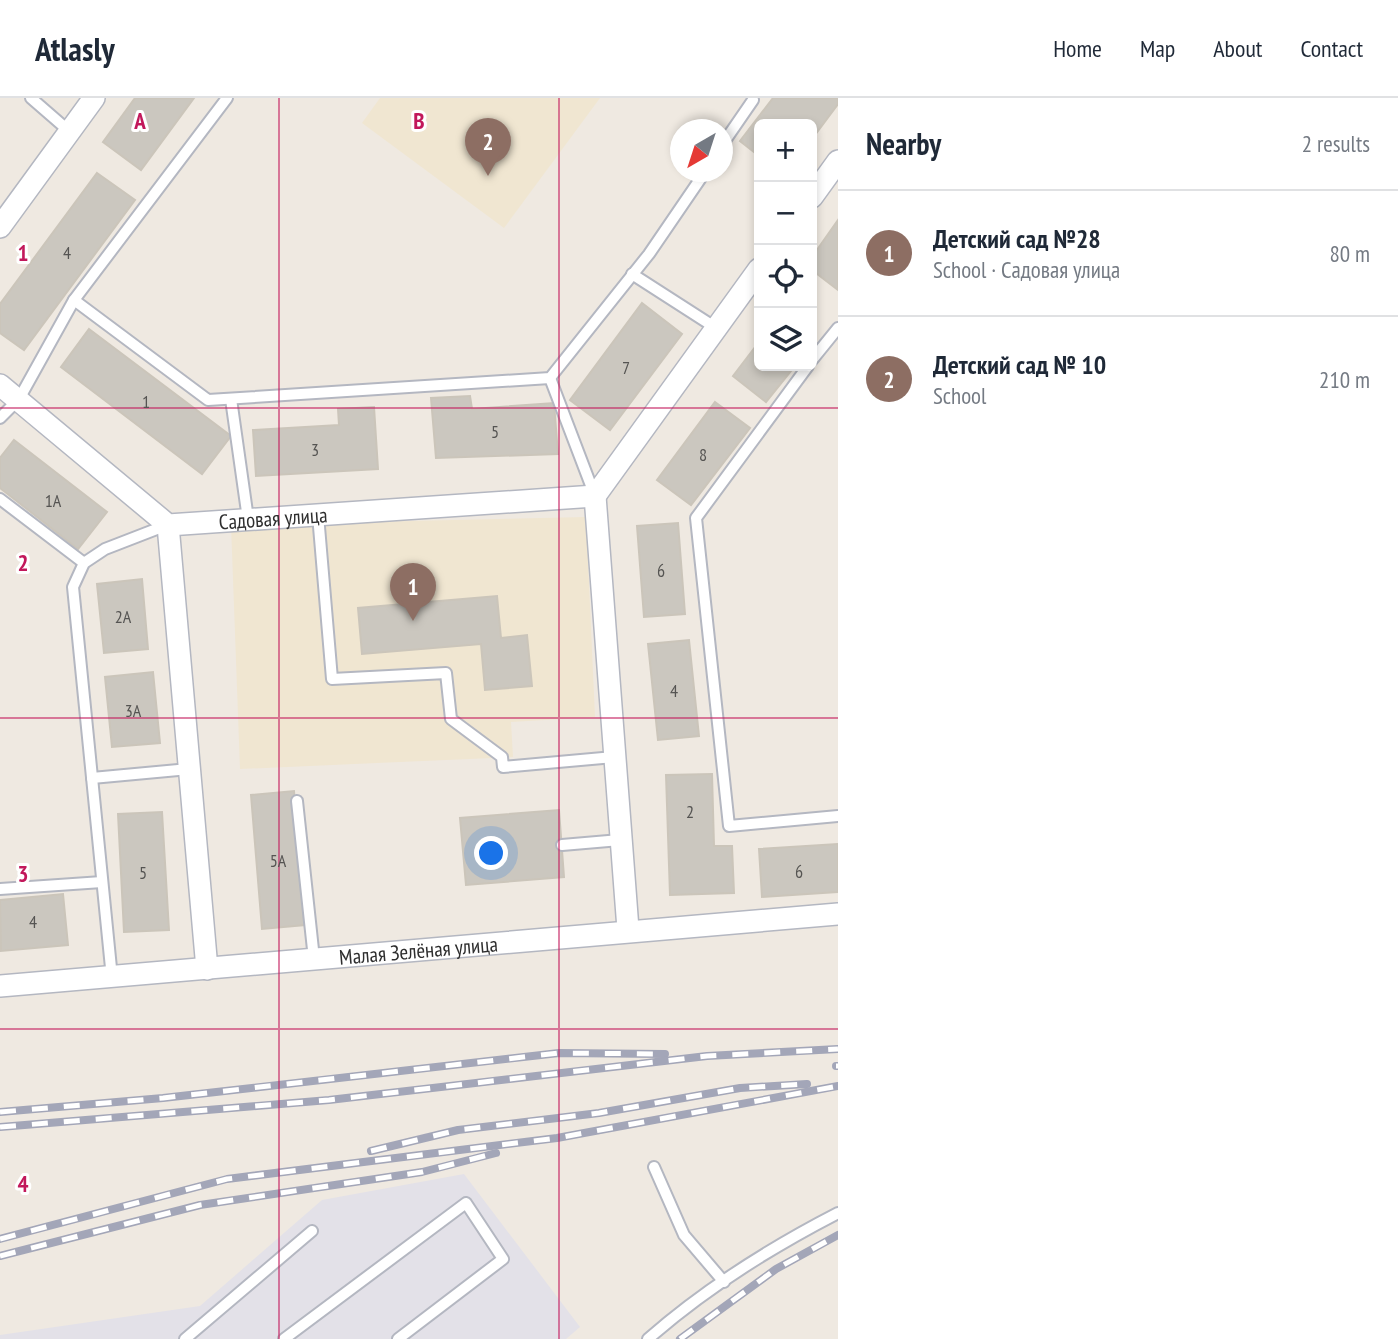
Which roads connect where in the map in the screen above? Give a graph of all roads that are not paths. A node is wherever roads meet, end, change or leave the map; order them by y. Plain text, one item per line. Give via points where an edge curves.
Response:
1 (31, 98) edge
2 (94, 98) edge
3 (227, 98) edge
4 (753, 100) dead end
5 (733, 130) edge
6 (69, 131) junction
7 (838, 161) edge
8 (698, 182) edge
9 (817, 190) edge
10 (0, 226) edge
11 (632, 274) junction
12 (754, 276) edge
13 (74, 300) junction
14 (716, 328) junction
15 (838, 328) edge
16 (817, 354) edge
17 (804, 371) edge
18 (550, 378) junction
19 (0, 384) edge
20 (19, 399) junction
21 (231, 399) junction
22 (0, 418) edge
23 (595, 496) junction
24 (0, 499) edge
25 (317, 514) junction
26 (248, 519) junction
27 (168, 525) junction
28 (84, 563) junction
29 (614, 757) junction
30 (189, 769) junction
31 (92, 778) junction
32 (298, 801) dead end
33 (838, 816) edge
34 (620, 840) junction
35 (562, 845) dead end
36 (102, 882) junction
37 (0, 889) edge
38 (838, 914) edge
39 (628, 929) junction
40 (314, 959) junction
41 (207, 969) junction
42 (112, 978) junction
43 (0, 986) edge
44 (654, 1167) dead end
45 (838, 1213) edge
46 (312, 1231) dead end
47 (724, 1282) junction
48 (185, 1339) edge
49 (284, 1339) edge
50 (398, 1339) edge
51 (648, 1339) edge

1 - 6 lane
2 - 6 street
3 - 13 lane
4 - 5 lane
6 - 10 street
7 - 9 street
8 - 11 lane
11 - 14 lane
11 - 18 lane
12 - 14 street
13 - 20 lane
13 - 21 lane via 208,400
14 - 23 street
15 - 16 lane
17 - 33 lane via 696,518 729,826
18 - 21 lane
18 - 23 lane
19 - 20 street
20 - 22 lane
20 - 27 street
21 - 26 lane
23 - 25 street, Садовая улица
23 - 29 street
24 - 28 lane
25 - 26 street, Садовая улица
25 - 29 lane via 332,678 446,673 451,719 502,757 503,767
26 - 27 street, Садовая улица
27 - 28 lane via 105,549
27 - 30 street
28 - 31 lane via 73,587
29 - 34 street
30 - 31 lane
30 - 41 street
31 - 36 lane
32 - 40 lane
34 - 35 lane
34 - 39 street
36 - 37 lane
36 - 42 lane
38 - 39 street, Малая Зелёная улица
39 - 40 street, Малая Зелёная улица
40 - 41 street, Малая Зелёная улица
41 - 42 street, Малая Зелёная улица
42 - 43 street, Малая Зелёная улица
44 - 47 lane via 684,1235
45 - 47 lane via 789,1238
46 - 48 lane
47 - 51 lane
49 - 50 lane via 466,1203 503,1259

